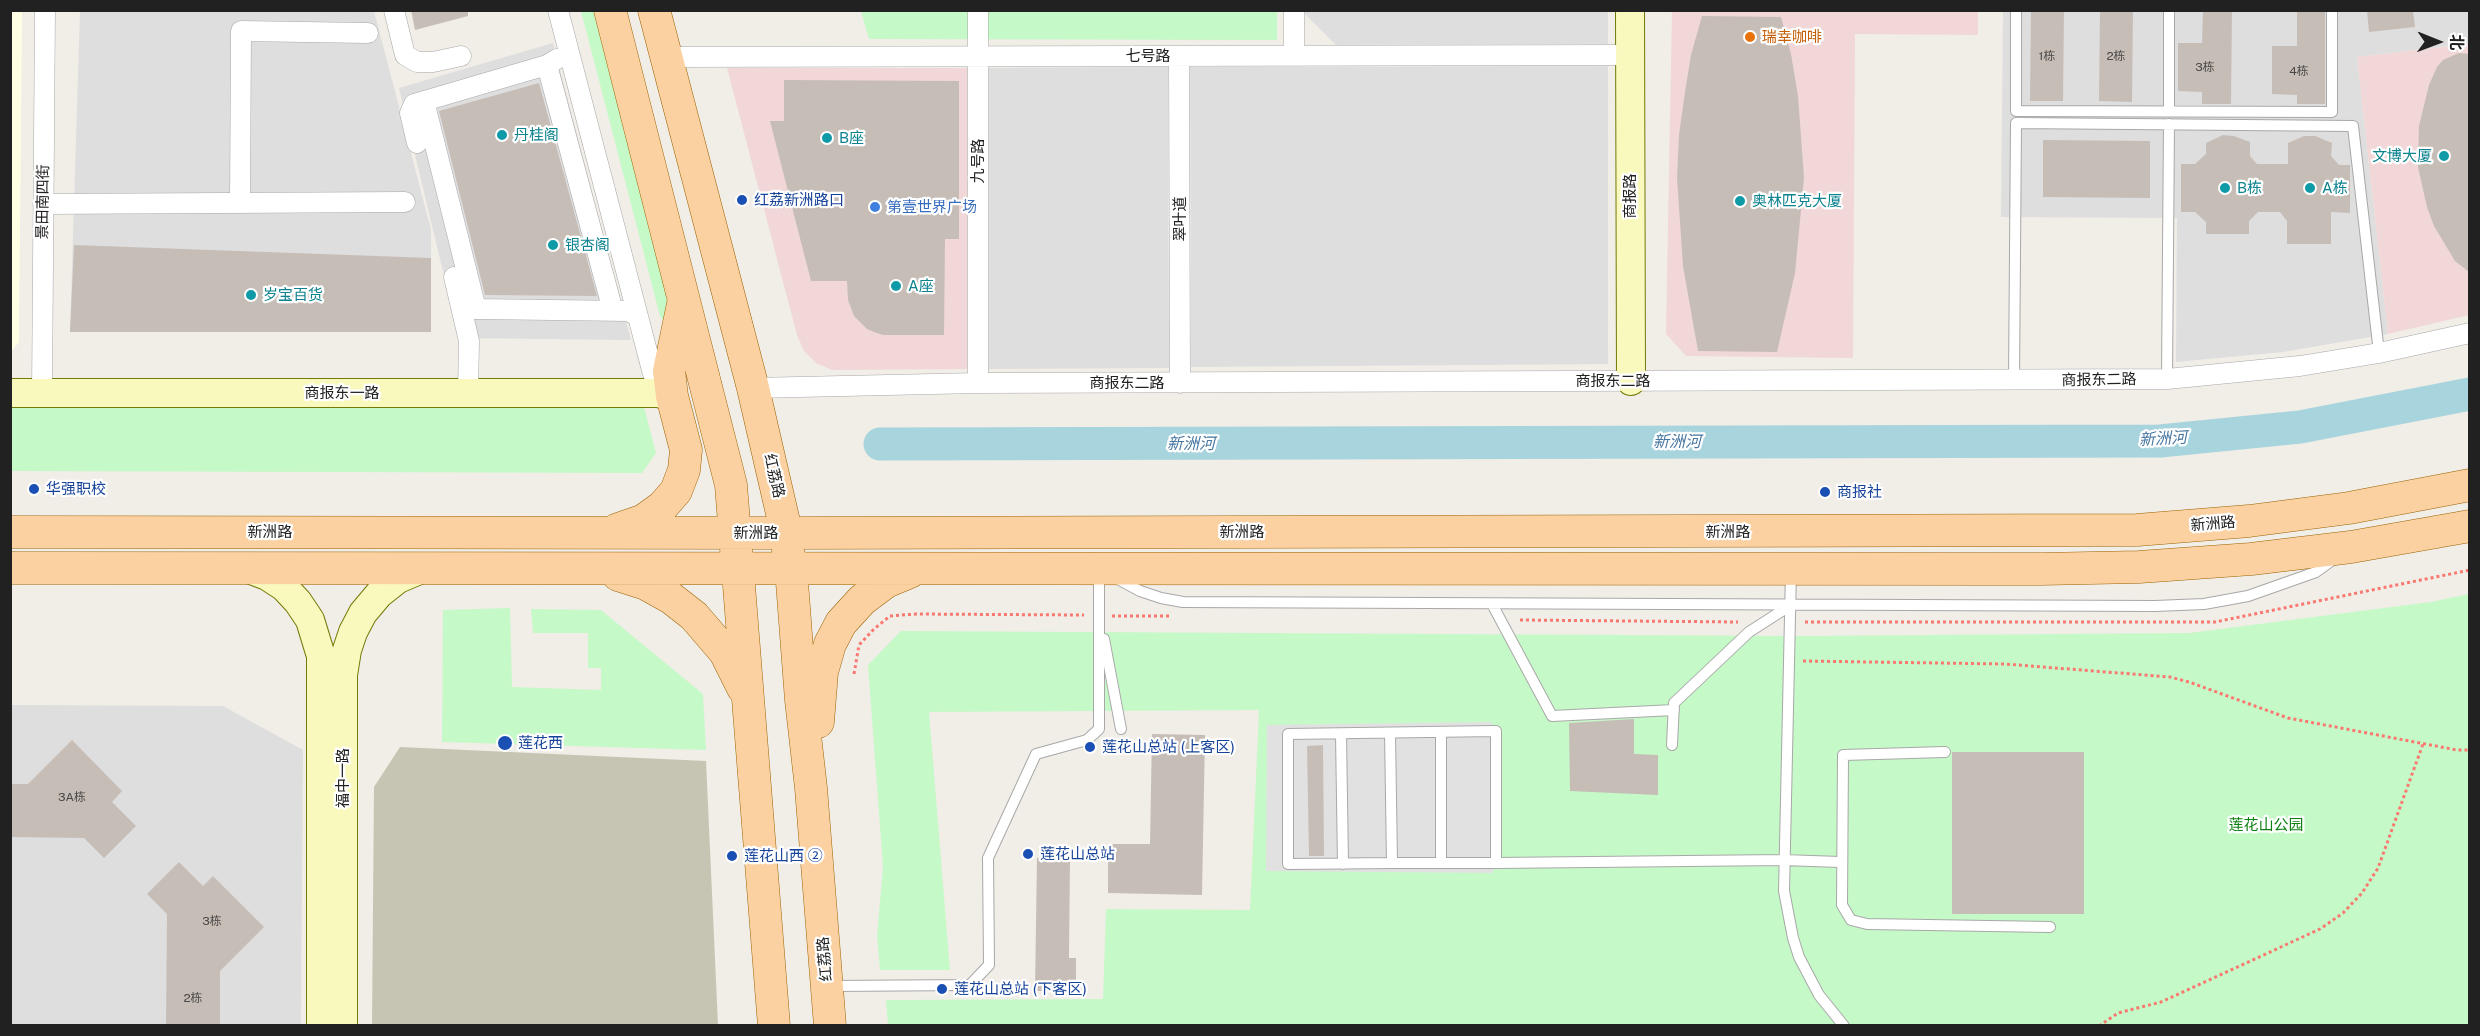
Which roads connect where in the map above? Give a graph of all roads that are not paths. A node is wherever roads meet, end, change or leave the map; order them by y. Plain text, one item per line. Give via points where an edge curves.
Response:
1 (45, 10) edge
2 (394, 10) edge
3 (558, 10) edge
4 (610, 10) edge
5 (654, 10) edge
6 (978, 10) edge
7 (1294, 10) edge
8 (1630, 10) edge
9 (2016, 10) edge
10 (2169, 10) edge
11 (2332, 10) edge
12 (368, 33) dead end
13 (567, 45) junction
14 (1630, 55) junction
15 (461, 56) dead end
16 (978, 56) junction
17 (1179, 56) junction
18 (1294, 56) junction
19 (666, 57) junction
20 (548, 65) junction
21 (424, 101) junction
22 (2169, 111) junction
23 (2169, 124) junction
24 (417, 143) dead end
25 (405, 202) dead end
26 (240, 203) junction
27 (43, 204) junction
28 (454, 277) dead end
29 (685, 297) junction
30 (476, 309) junction
31 (613, 311) junction
32 (638, 317) junction
33 (2469, 333) edge
34 (2379, 353) junction
35 (2167, 379) junction
36 (665, 380) junction
37 (2014, 380) junction
38 (1631, 381) junction
39 (1180, 382) junction
40 (978, 383) junction
41 (753, 388) junction
42 (10, 393) edge
43 (42, 393) junction
44 (471, 393) junction
45 (2469, 485) edge
46 (2469, 526) edge
47 (10, 532) edge
48 (736, 532) junction
49 (600, 533) junction
50 (786, 533) junction
51 (2351, 547) junction
52 (10, 568) edge
53 (246, 568) junction
54 (424, 568) junction
55 (587, 568) junction
56 (739, 568) junction
57 (920, 568) junction
58 (1099, 568) junction
59 (791, 569) junction
60 (1791, 569) junction
61 (1492, 604) junction
62 (1791, 604) junction
63 (1099, 616) junction
64 (750, 708) junction
65 (1674, 710) junction
66 (1121, 729) dead end
67 (1390, 733) junction
68 (1441, 733) junction
69 (1341, 734) junction
70 (1672, 746) dead end
71 (1945, 752) dead end
72 (812, 788) junction
73 (1783, 860) junction
74 (1840, 862) junction
75 (1392, 863) junction
76 (1441, 863) junction
77 (1496, 863) junction
78 (1343, 864) junction
79 (2050, 927) dead end
80 (828, 987) junction
81 (321, 1026) edge
82 (343, 1026) edge
83 (774, 1026) edge
84 (831, 1026) edge
85 (1844, 1026) edge

1 - 27 street, 景田南四街
2 - 15 street via 405,55 417,62
3 - 13 street
4 - 29 main road
5 - 19 main road, 红荔路
6 - 16 street, 九号路
7 - 18 street
8 - 14 street, 商报路
9 - 22 lane via 2016,111
10 - 22 lane
11 - 22 lane via 2332,112
12 - 26 street via 241,31
13 - 20 street via 561,57
13 - 32 street
14 - 18 street, 七号路
14 - 38 street, 商报路
16 - 17 street, 七号路
16 - 19 street, 七号路
16 - 40 street, 九号路
17 - 18 street, 七号路
17 - 39 street, 翠叶道
19 - 41 main road, 红荔路
20 - 21 street via 484,89
20 - 31 street
21 - 24 street via 414,104 410,113
21 - 30 street
23 - 34 lane via 2353,126
23 - 35 lane
23 - 37 lane via 2016,123
25 - 26 street
26 - 27 street
27 - 43 street, 景田南四街
28 - 44 street via 469,341
29 - 36 main road
29 - 48 main road via 725,456
30 - 31 street
30 - 44 street
31 - 32 street
32 - 36 street
33 - 34 street, 商报东二路
34 - 35 street, 商报东二路 via 2256,372
35 - 37 street, 商报东二路
36 - 44 street, 商报东一路 via 658,393
36 - 49 main road via 686,450 676,491 644,520
37 - 38 street, 商报东二路
38 - 39 street, 商报东二路
39 - 40 street, 商报东二路
40 - 41 street, 商报东二路
41 - 50 main road, 红荔路
42 - 43 street, 商报东一路
43 - 44 street, 商报东一路
45 - 50 main road, 新洲路 via 2349,508 2137,530
46 - 51 main road
47 - 49 main road, 新洲路
48 - 49 main road, 新洲路
48 - 50 main road, 新洲路
48 - 56 main road
50 - 59 main road, 红荔路
51 - 60 main road via 2139,567
51 - 62 lane via 2316,572 2284,585 2204,604
52 - 53 main road
53 - 54 main road
53 - 81 street, 福中一路 via 284,587 298,602 310,620 321,656
54 - 55 main road
54 - 82 street, 福中一路 via 398,579 379,594 352,632 347,650 343,675
55 - 56 main road
55 - 64 main road via 645,584 694,616 725,652
56 - 59 main road
56 - 64 main road
57 - 58 main road
57 - 59 main road
57 - 72 main road via 885,582 862,600 841,622 830,644 822,672
58 - 60 main road
58 - 61 lane via 1140,591 1183,602
58 - 63 lane
59 - 72 main road, 红荔路
60 - 62 lane
61 - 62 lane
61 - 65 lane via 1552,716
62 - 65 lane via 1749,632 1674,703
62 - 73 lane
63 - 66 lane
63 - 80 lane via 1099,729 1087,740 1036,754 988,858 989,965 970,985
64 - 83 main road
65 - 70 lane
67 - 68 lane
67 - 69 lane
67 - 75 lane
68 - 76 lane
68 - 77 lane via 1496,731
69 - 78 lane
69 - 78 lane via 1288,734 1288,864
71 - 74 lane via 1843,754
72 - 80 main road, 红荔路
73 - 74 lane
73 - 77 lane
73 - 85 lane via 1792,938 1809,977
74 - 79 lane via 1842,905 1851,920 1867,924
75 - 76 lane
75 - 78 lane
76 - 77 lane
80 - 84 main road, 红荔路

